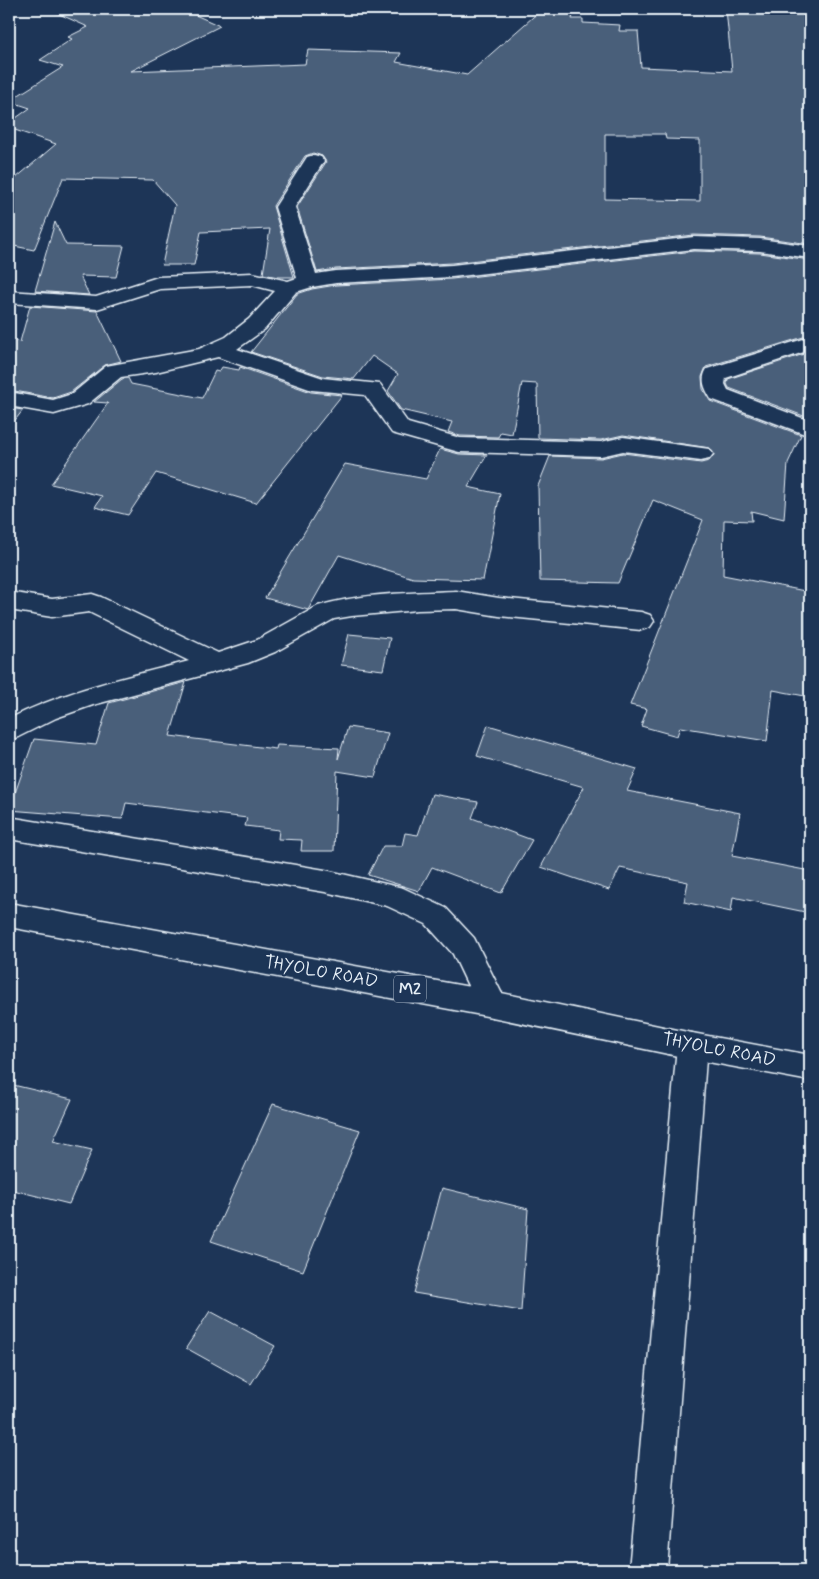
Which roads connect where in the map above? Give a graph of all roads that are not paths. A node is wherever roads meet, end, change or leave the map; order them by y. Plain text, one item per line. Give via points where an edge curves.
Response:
1 (314, 161) dead end
2 (810, 252) edge
3 (298, 284) junction
4 (9, 297) edge
5 (810, 343) edge
6 (217, 349) junction
7 (9, 399) edge
8 (810, 428) edge
9 (701, 454) dead end
10 (9, 602) edge
11 (641, 621) dead end
12 (215, 663) junction
13 (9, 730) edge
14 (9, 828) edge
15 (9, 915) edge
16 (492, 1004) junction
17 (692, 1046) junction
18 (810, 1068) edge
19 (648, 1570) edge

1 - 3 main road via 285,207
2 - 3 main road via 760,245 694,243 452,271 336,277
3 - 4 main road via 252,279 158,283 98,303
3 - 6 main road via 257,324 234,342
5 - 8 main road via 715,374 714,384 719,394
6 - 7 main road via 156,365 114,371 80,399 54,407
6 - 9 main road via 320,385 372,389 400,428 459,445 601,449 622,444
10 - 12 main road via 52,608 92,603
11 - 12 main road via 456,600 380,604 327,612 266,646
12 - 13 main road via 88,697
14 - 16 main road via 325,881 393,896 436,916 464,946
15 - 16 main road, THYOLO ROAD / M2
16 - 17 main road, THYOLO ROAD / M2
17 - 18 main road, THYOLO ROAD / M2
17 - 19 main road

